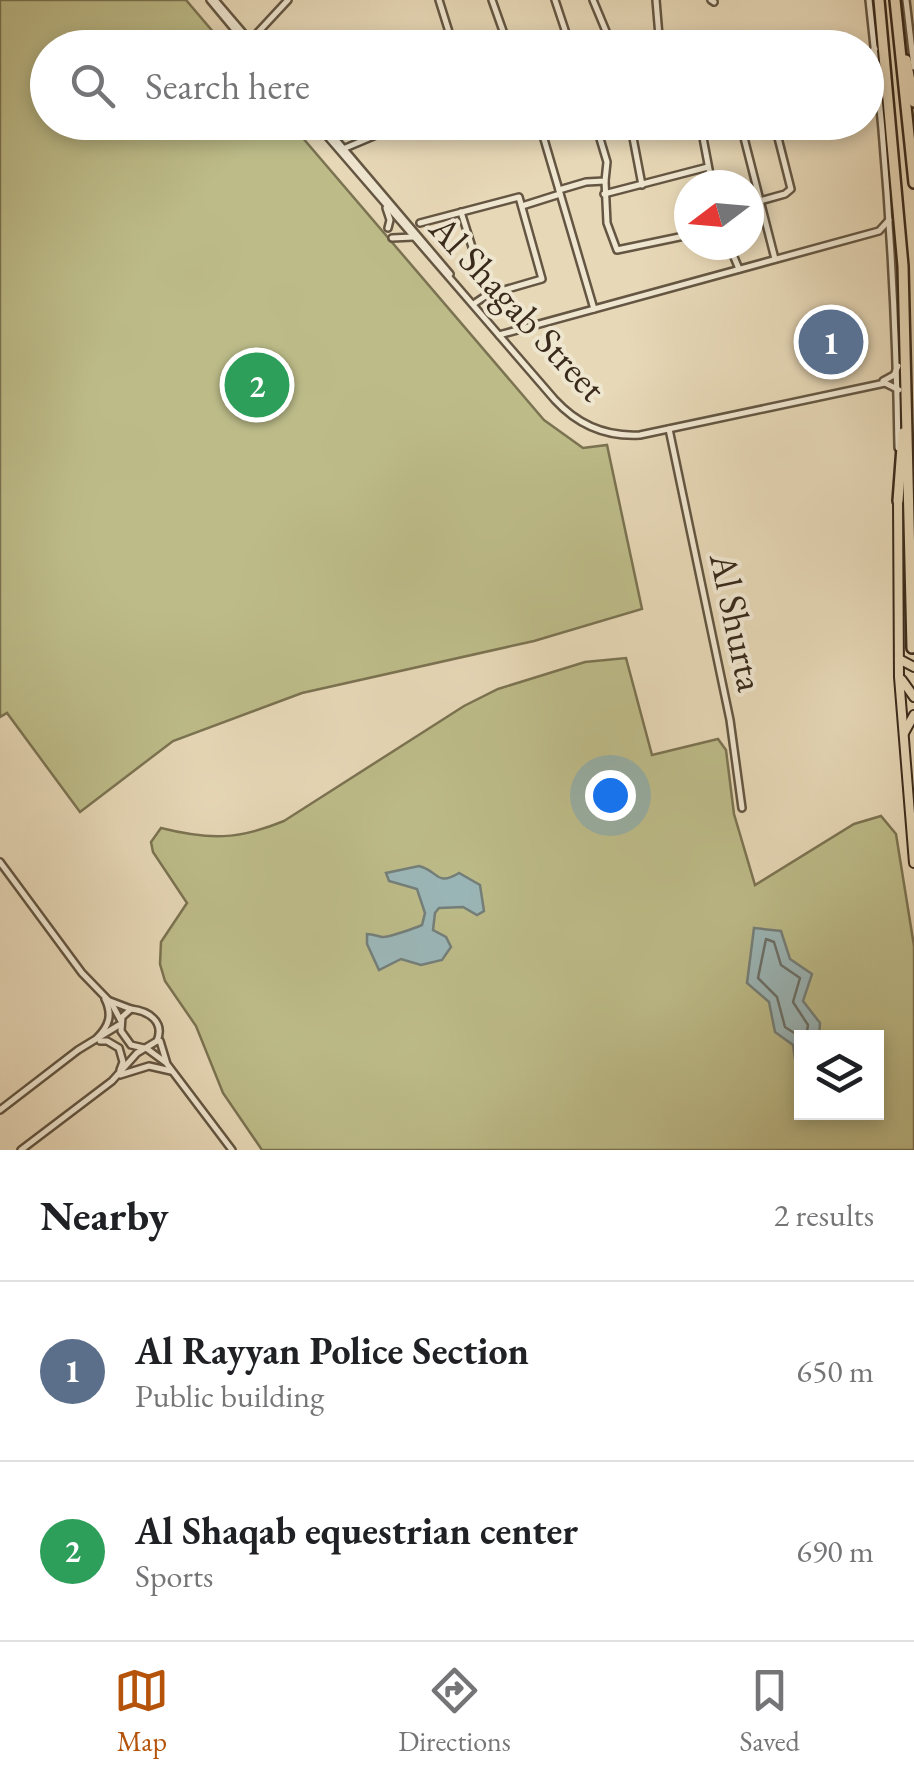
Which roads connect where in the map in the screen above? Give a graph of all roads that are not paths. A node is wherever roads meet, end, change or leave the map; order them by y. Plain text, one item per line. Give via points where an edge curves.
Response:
1 (288, 0) edge
2 (439, 0) edge
3 (492, 0) edge
4 (555, 0) edge
5 (593, 0) edge
6 (656, 0) edge
7 (869, 0) edge
8 (878, 0) edge
9 (896, 0) edge
10 (906, 0) edge
11 (216, 1) edge
12 (239, 30) edge
13 (263, 30) edge
14 (448, 30) edge
15 (503, 30) edge
16 (565, 30) edge
17 (606, 30) edge
18 (658, 30) edge
19 (873, 30) edge
20 (881, 30) edge
21 (901, 44) junction
22 (884, 55) edge
23 (914, 67) edge
24 (884, 94) edge
25 (914, 102) edge
26 (332, 140) edge
27 (335, 140) edge
28 (363, 140) edge
29 (544, 140) edge
30 (600, 140) edge
31 (634, 140) edge
32 (703, 140) edge
33 (745, 140) edge
34 (779, 140) edge
35 (883, 140) edge
36 (894, 146) junction
37 (343, 148) junction
38 (708, 167) junction
39 (709, 170) edge
40 (752, 170) edge
41 (605, 181) junction
42 (366, 182) junction
43 (914, 183) edge
44 (642, 185) junction
45 (560, 192) junction
46 (604, 194) junction
47 (764, 200) edge
48 (522, 206) junction
49 (461, 212) junction
50 (764, 216) edge
51 (890, 217) junction
52 (420, 222) dead end
53 (388, 228) dead end
54 (879, 231) junction
55 (392, 238) dead end
56 (414, 238) junction
57 (674, 239) edge
58 (892, 241) junction
59 (775, 259) junction
60 (735, 260) edge
61 (738, 269) junction
62 (486, 295) junction
63 (475, 302) junction
64 (594, 309) junction
65 (500, 334) junction
66 (906, 343) junction
67 (520, 357) junction
68 (900, 364) junction
69 (899, 390) junction
70 (822, 395) junction
71 (723, 416) junction
72 (680, 427) junction
73 (668, 430) junction
74 (656, 432) junction
75 (670, 441) junction
76 (898, 501) junction
77 (912, 648) edge
78 (899, 659) junction
79 (914, 667) edge
80 (899, 676) junction
81 (914, 697) edge
82 (914, 715) edge
83 (902, 737) junction
84 (914, 738) edge
85 (904, 754) junction
86 (742, 808) dead end
87 (0, 862) edge
88 (914, 864) edge
89 (103, 997) junction
90 (131, 1009) junction
91 (120, 1023) junction
92 (103, 1037) junction
93 (160, 1038) junction
94 (126, 1040) junction
95 (92, 1042) junction
96 (145, 1048) junction
97 (126, 1064) junction
98 (167, 1064) junction
99 (172, 1071) junction
100 (117, 1076) junction
101 (0, 1110) edge
102 (21, 1150) edge
103 (232, 1150) edge

1 - 13 street
2 - 14 street
3 - 15 street
4 - 16 street
5 - 17 street
6 - 18 street
7 - 19 street
8 - 20 highway
9 - 21 highway
10 - 23 street
11 - 12 street
21 - 25 highway
21 - 43 highway
22 - 36 highway
24 - 36 highway
26 - 42 street, Al Shagab Street
27 - 37 street, Al Shagab Street
28 - 37 street
29 - 45 street
30 - 41 street
31 - 44 street
32 - 38 street
33 - 40 street
34 - 47 street via 792,188
35 - 51 street
36 - 66 highway
37 - 63 street, Al Shagab Street
38 - 39 street
38 - 44 street
41 - 45 street
41 - 46 street
42 - 53 street via 388,213
42 - 56 street, Al Shagab Street
44 - 46 street
45 - 48 street
45 - 64 street
46 - 57 street via 619,252
48 - 49 street via 519,198
48 - 62 street via 542,279
49 - 52 street
49 - 62 street
50 - 59 street
51 - 54 street
51 - 58 street
54 - 58 street
54 - 59 street
55 - 56 street
56 - 65 street, Al Shagab Street
58 - 68 street
59 - 61 street
60 - 61 street
61 - 64 street
62 - 63 street
63 - 65 street, Al Shagab Street
64 - 65 street
65 - 67 street, Al Shagab Street
66 - 68 highway
66 - 68 highway
67 - 71 street, Al Shagab Street via 566,408 601,428 639,432
67 - 74 street, Al Shagab Street via 560,406 587,426 620,435
68 - 69 street
68 - 70 street, Al Shagab Street via 885,380
68 - 76 highway
68 - 77 highway
69 - 70 street, Al Shagab Street via 888,383
69 - 76 street
70 - 71 street, Al Shagab Street
71 - 72 street, Al Shagab Street
72 - 73 street, Al Shagab Street
72 - 75 street
73 - 74 street, Al Shagab Street
73 - 75 street, Al Shurta
74 - 75 street
75 - 86 street, Al Shurta via 730,720
76 - 78 main road
78 - 79 main road
78 - 80 main road
80 - 81 main road
80 - 83 main road
82 - 83 main road
83 - 85 main road
84 - 85 main road
85 - 88 main road
87 - 89 street
89 - 90 street
89 - 91 street
89 - 95 street via 108,1025
90 - 91 street
90 - 93 street via 151,1015
91 - 92 street
91 - 94 street
92 - 94 street
92 - 95 street
93 - 96 street
93 - 98 street
94 - 96 street
94 - 97 street
95 - 100 street via 119,1048
95 - 101 street
96 - 97 street
96 - 98 street
97 - 100 street
98 - 99 street
99 - 100 street via 149,1066
99 - 103 street
100 - 102 street

